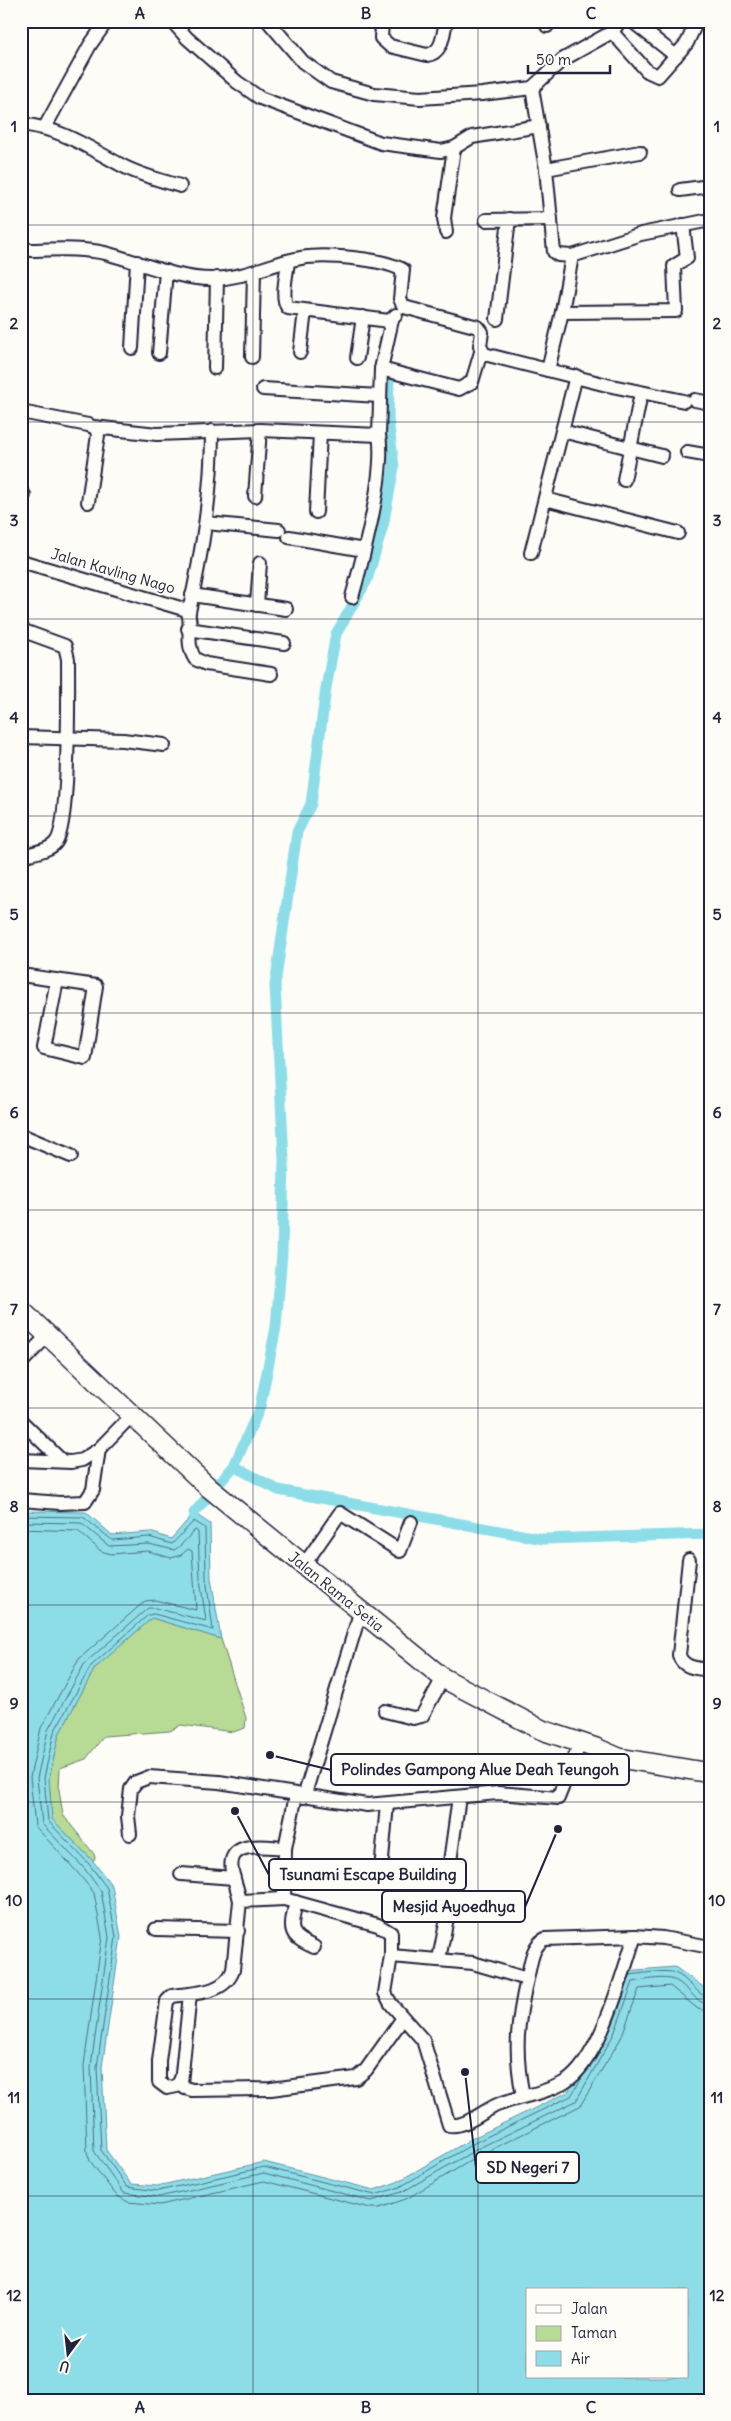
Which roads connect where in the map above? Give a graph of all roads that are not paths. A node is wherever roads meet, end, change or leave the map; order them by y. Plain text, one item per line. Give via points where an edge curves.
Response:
1 (107, 21) edge
2 (172, 21) edge
3 (268, 21) edge
4 (382, 21) edge
5 (446, 21) edge
6 (632, 21) edge
7 (697, 21) edge
8 (616, 26) edge
9 (676, 56) junction
10 (532, 88) junction
11 (21, 124) edge
12 (539, 126) junction
13 (45, 127) junction
14 (454, 148) junction
15 (640, 152) dead end
16 (546, 169) junction
17 (180, 186) dead end
18 (710, 186) edge
19 (680, 190) dead end
20 (551, 219) junction
21 (486, 220) dead end
22 (509, 220) junction
23 (710, 220) edge
24 (683, 225) junction
25 (446, 232) dead end
26 (21, 250) edge
27 (572, 256) junction
28 (288, 261) junction
29 (137, 262) junction
30 (166, 271) junction
31 (254, 272) junction
32 (217, 278) junction
33 (402, 304) junction
34 (305, 311) junction
35 (562, 312) junction
36 (363, 318) junction
37 (496, 319) dead end
38 (392, 320) junction
39 (132, 348) dead end
40 (159, 352) dead end
41 (300, 352) dead end
42 (481, 352) junction
43 (252, 358) dead end
44 (357, 358) dead end
45 (215, 368) dead end
46 (381, 369) junction
47 (548, 370) junction
48 (576, 376) junction
49 (263, 389) dead end
50 (641, 393) junction
51 (379, 396) junction
52 (710, 403) edge
53 (21, 412) edge
54 (94, 427) junction
55 (260, 430) junction
56 (212, 431) junction
57 (562, 432) junction
58 (320, 433) junction
59 (379, 435) junction
60 (630, 449) junction
61 (687, 452) dead end
62 (662, 456) dead end
63 (710, 456) edge
64 (624, 480) dead end
65 (254, 496) dead end
66 (545, 498) junction
67 (88, 502) dead end
68 (316, 512) dead end
69 (206, 523) junction
70 (678, 533) dead end
71 (364, 550) junction
72 (530, 553) dead end
73 (21, 561) edge
74 (260, 563) dead end
75 (192, 595) junction
76 (352, 597) dead end
77 (257, 605) junction
78 (286, 610) dead end
79 (189, 612) junction
80 (188, 629) junction
81 (21, 630) edge
82 (284, 642) dead end
83 (271, 674) dead end
84 (21, 737) edge
85 (67, 738) junction
86 (164, 745) dead end
87 (21, 856) edge
88 (21, 975) edge
89 (57, 980) junction
90 (21, 1135) edge
91 (71, 1156) dead end
92 (21, 1310) edge
93 (47, 1336) junction
94 (21, 1363) edge
95 (131, 1416) junction
96 (21, 1421) edge
97 (99, 1448) junction
98 (21, 1460) edge
99 (62, 1460) junction
100 (21, 1500) edge
101 (411, 1522) dead end
102 (689, 1560) dead end
103 (304, 1565) junction
104 (360, 1612) junction
105 (710, 1670) edge
106 (443, 1678) junction
107 (385, 1711) dead end
108 (580, 1743) junction
109 (710, 1773) edge
110 (300, 1796) junction
111 (459, 1797) junction
112 (387, 1804) junction
113 (130, 1834) dead end
114 (284, 1848) junction
115 (381, 1870) dead end
116 (181, 1874) dead end
117 (234, 1878) junction
118 (240, 1901) junction
119 (290, 1901) junction
120 (156, 1929) dead end
121 (238, 1930) junction
122 (635, 1936) junction
123 (710, 1946) edge
124 (314, 1948) dead end
125 (391, 1956) junction
126 (439, 1959) junction
127 (527, 1979) junction
128 (190, 1994) junction
129 (403, 2018) junction
130 (181, 2079) junction
131 (524, 2096) junction

1 - 13 street via 90,45
2 - 14 street via 237,82 260,98 381,143 433,152
3 - 10 street via 303,62 326,79 344,87 374,94 420,98
4 - 5 street via 380,38 385,44 427,55 438,49
6 - 9 street
7 - 9 street via 687,43
8 - 9 street via 653,76 660,75
8 - 10 street via 562,60
10 - 12 street
11 - 13 street
12 - 14 street via 472,137
12 - 16 street
13 - 17 street via 129,169
14 - 25 street via 444,218
15 - 16 street
16 - 20 street
18 - 19 street
20 - 22 street
20 - 27 street via 554,252 560,256
21 - 22 street
22 - 37 street
23 - 24 street
24 - 27 street via 641,234
24 - 35 street via 687,258 674,266 676,311
26 - 29 street via 88,250
27 - 35 street
28 - 31 street
28 - 33 street via 314,257 376,262 401,268 404,273
28 - 34 street via 285,304
29 - 30 street
29 - 39 street
30 - 32 street via 188,277
30 - 40 street
31 - 32 street
31 - 43 street
32 - 45 street
33 - 38 street
33 - 42 street via 406,308 478,327 482,332
34 - 36 street
34 - 41 street
35 - 47 street
36 - 38 street
36 - 44 street
38 - 46 street
42 - 46 street via 472,382 459,389
42 - 47 street
46 - 51 street
47 - 48 street
48 - 50 street
48 - 57 street
49 - 51 street
50 - 52 street
50 - 60 street
51 - 59 street
53 - 54 street
54 - 56 street via 157,434
54 - 67 street via 98,435
55 - 56 street
55 - 58 street
55 - 65 street
56 - 69 street via 212,476
57 - 60 street
57 - 66 street
58 - 59 street
58 - 68 street
59 - 71 street via 376,482
60 - 62 street
60 - 64 street
61 - 63 street
66 - 70 street
66 - 72 street
69 - 71 street
69 - 75 street
71 - 76 street
73 - 79 street, Jalan Kavling Nago
74 - 77 street
75 - 77 street
75 - 79 street
77 - 78 street
79 - 80 street, Jalan Kavling Nago
80 - 82 street
80 - 83 street, Jalan Kavling Nago via 192,654 200,662
81 - 85 street via 61,643 68,652
84 - 85 street
85 - 86 street
85 - 87 street via 66,786 58,839 49,848
88 - 89 street
89 - 89 street via 96,986 85,1058 44,1048
90 - 91 street
92 - 93 street, Jalan Rama Setia
93 - 94 street
93 - 95 street, Jalan Rama Setia
95 - 97 street
95 - 103 street, Jalan Rama Setia via 230,1506
96 - 99 street
97 - 99 street via 76,1462
97 - 100 street via 94,1490 85,1502
98 - 99 street
101 - 103 street via 400,1551 340,1513
102 - 105 street via 679,1655 688,1666
103 - 104 street, Jalan Rama Setia
104 - 106 street, Jalan Rama Setia
104 - 110 street
106 - 107 street via 422,1716 413,1718
106 - 108 street, Jalan Rama Setia via 542,1730
108 - 109 street, Jalan Rama Setia via 620,1758
108 - 111 street via 558,1798 498,1793
110 - 112 street via 350,1804
110 - 113 street via 219,1782 149,1777 136,1782 131,1789
110 - 114 street
111 - 112 street
111 - 126 street via 449,1869 449,1908
112 - 115 street
114 - 117 street via 246,1846 238,1850 232,1863
114 - 119 street
116 - 117 street
117 - 118 street
118 - 119 street
118 - 121 street
119 - 124 street via 293,1932 300,1941
119 - 125 street via 386,1929 392,1938
120 - 121 street
121 - 128 street via 229,1980 220,1988
122 - 123 street
122 - 127 street via 545,1939 534,1951
122 - 131 street via 602,2032 583,2063 564,2082
125 - 126 street
125 - 129 street via 385,1992
126 - 127 street via 473,1963
127 - 131 street via 518,2018 516,2048
128 - 130 street
128 - 130 street via 172,1996 167,2001 159,2061 160,2082 167,2088 176,2086
129 - 130 street via 366,2070 356,2078 261,2090 192,2090 185,2088
129 - 131 street via 423,2040 449,2125 463,2123

